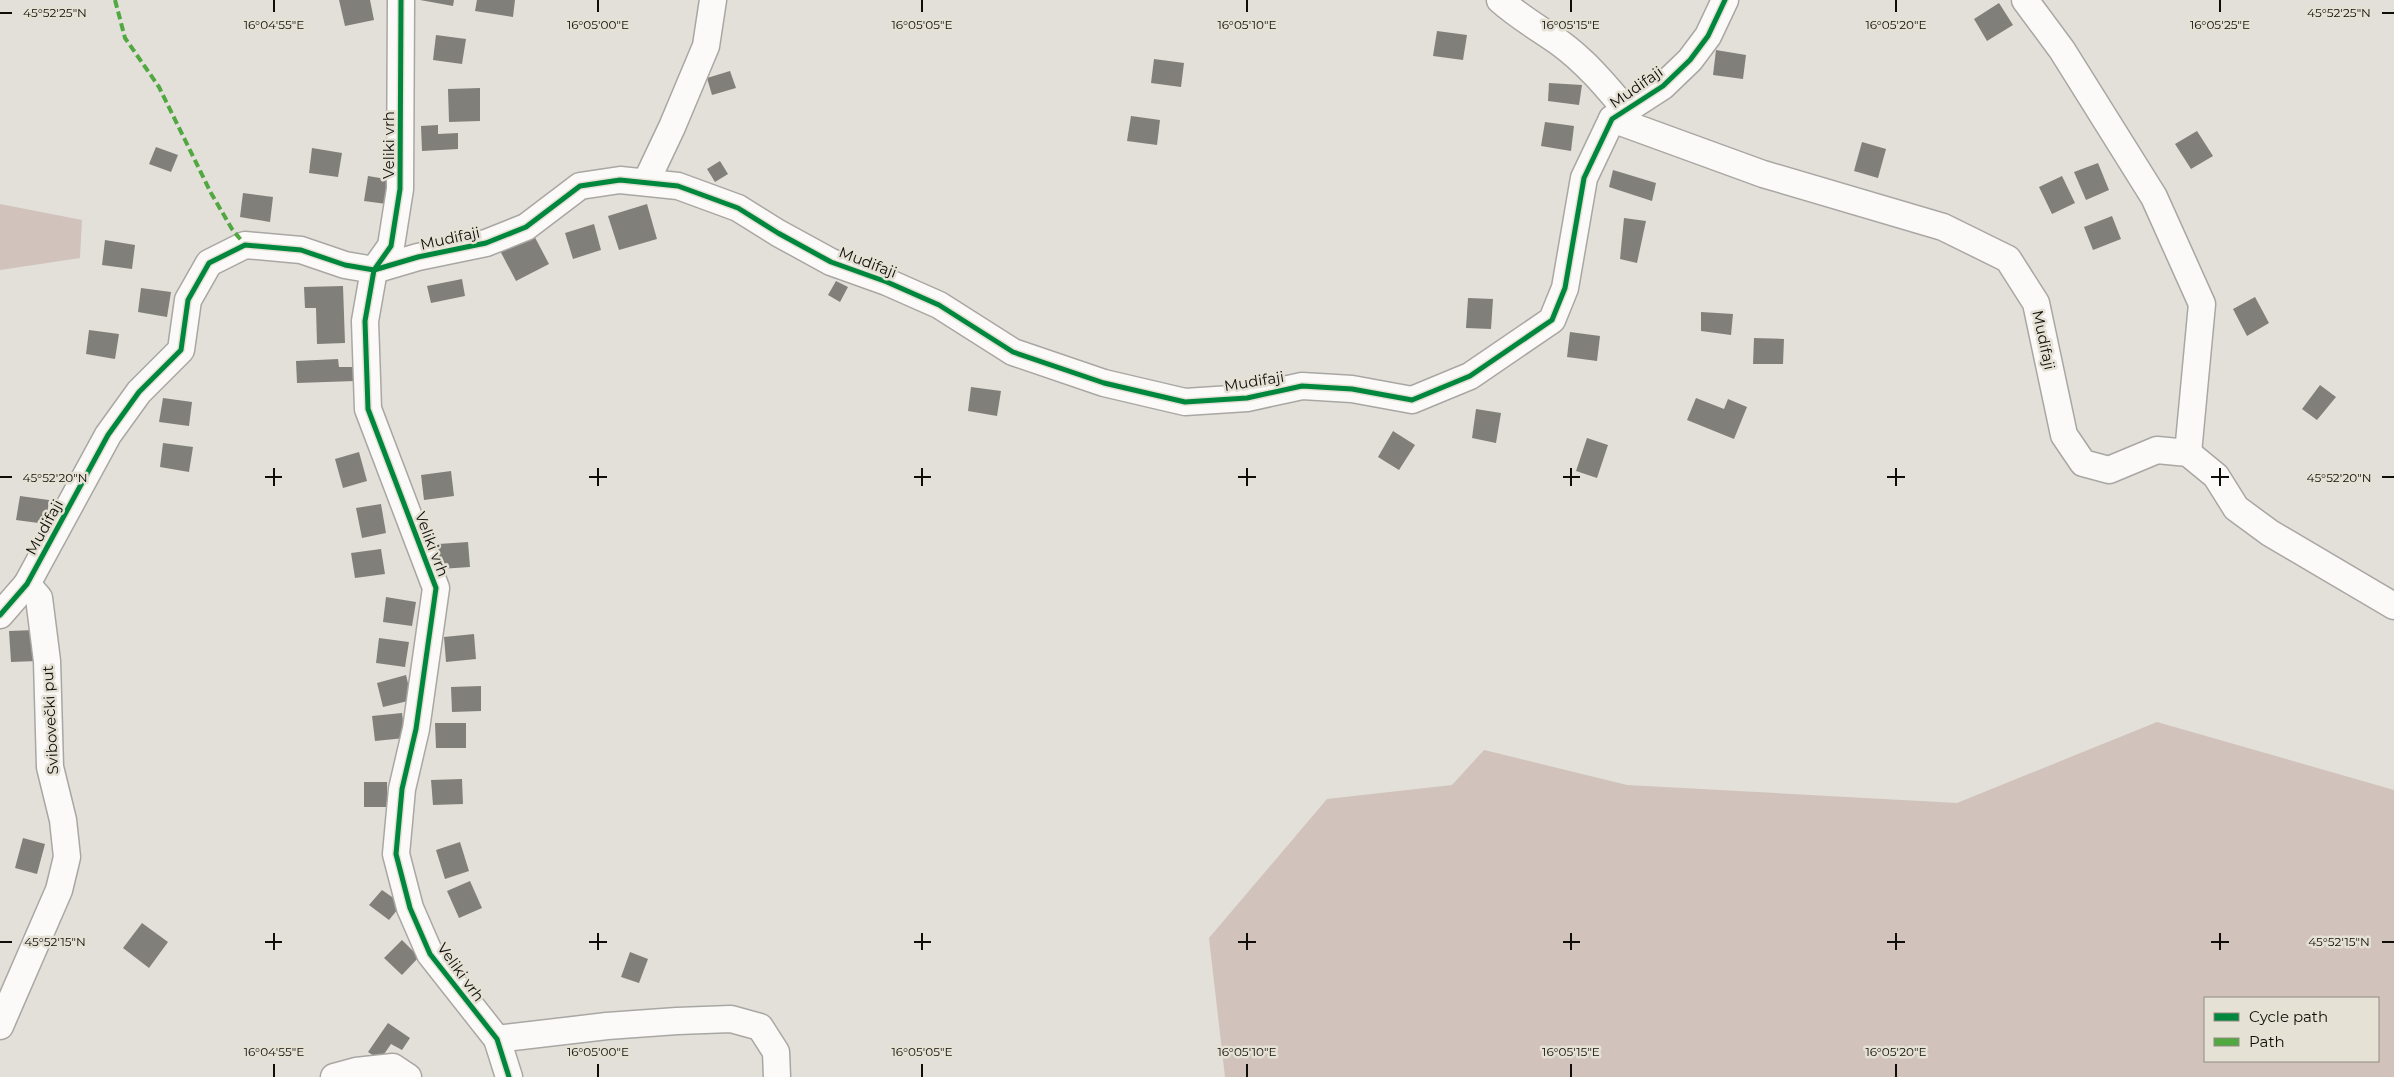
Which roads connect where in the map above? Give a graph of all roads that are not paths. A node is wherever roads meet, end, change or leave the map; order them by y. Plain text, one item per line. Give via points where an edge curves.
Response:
1 (401, 0) edge
2 (713, 0) edge
3 (1500, 0) edge
4 (1725, 0) edge
5 (2025, 0) edge
6 (1619, 115) junction
7 (646, 182) junction
8 (374, 270) junction
9 (2188, 453) junction
10 (10, 598) edge
11 (2394, 606) edge
12 (0, 1026) edge
13 (497, 1039) junction
14 (334, 1077) edge
15 (408, 1077) edge
16 (509, 1077) edge
17 (777, 1077) edge

1 - 8 street, Veliki vrh via 400,189 392,246
2 - 7 street via 706,46
3 - 6 street, Mudifaji via 1596,74
4 - 6 street, Mudifaji via 1708,36 1690,60 1663,86
5 - 9 street via 2062,50 2154,197 2202,304
6 - 7 street, Mudifaji via 1584,178 1565,288 1552,320 1470,376 1412,400 1352,389 1302,386 1247,398 1185,402 1104,383 1013,352 939,305 831,262 738,208 678,186
6 - 9 street, Mudifaji via 1763,174 1943,227 2008,259 2036,303 2064,435 2083,463 2109,470 2157,450
7 - 8 street, Mudifaji via 620,180 580,186 526,227 486,243
8 - 10 street, Mudifaji via 345,265 301,250 245,245 209,263 188,300 181,350 139,392 108,435
8 - 13 street, Veliki vrh via 365,321 368,409 436,588 416,729 402,789 396,854 410,908 430,954
9 - 11 street via 2216,476 2236,508 2270,534
10 - 12 street, Svibovečki put via 39,598 47,660 50,767 63,820 67,857 59,890
13 - 16 street, Veliki vrh
13 - 17 street via 607,1026 731,1019 760,1027 776,1052
14 - 15 street via 393,1066

